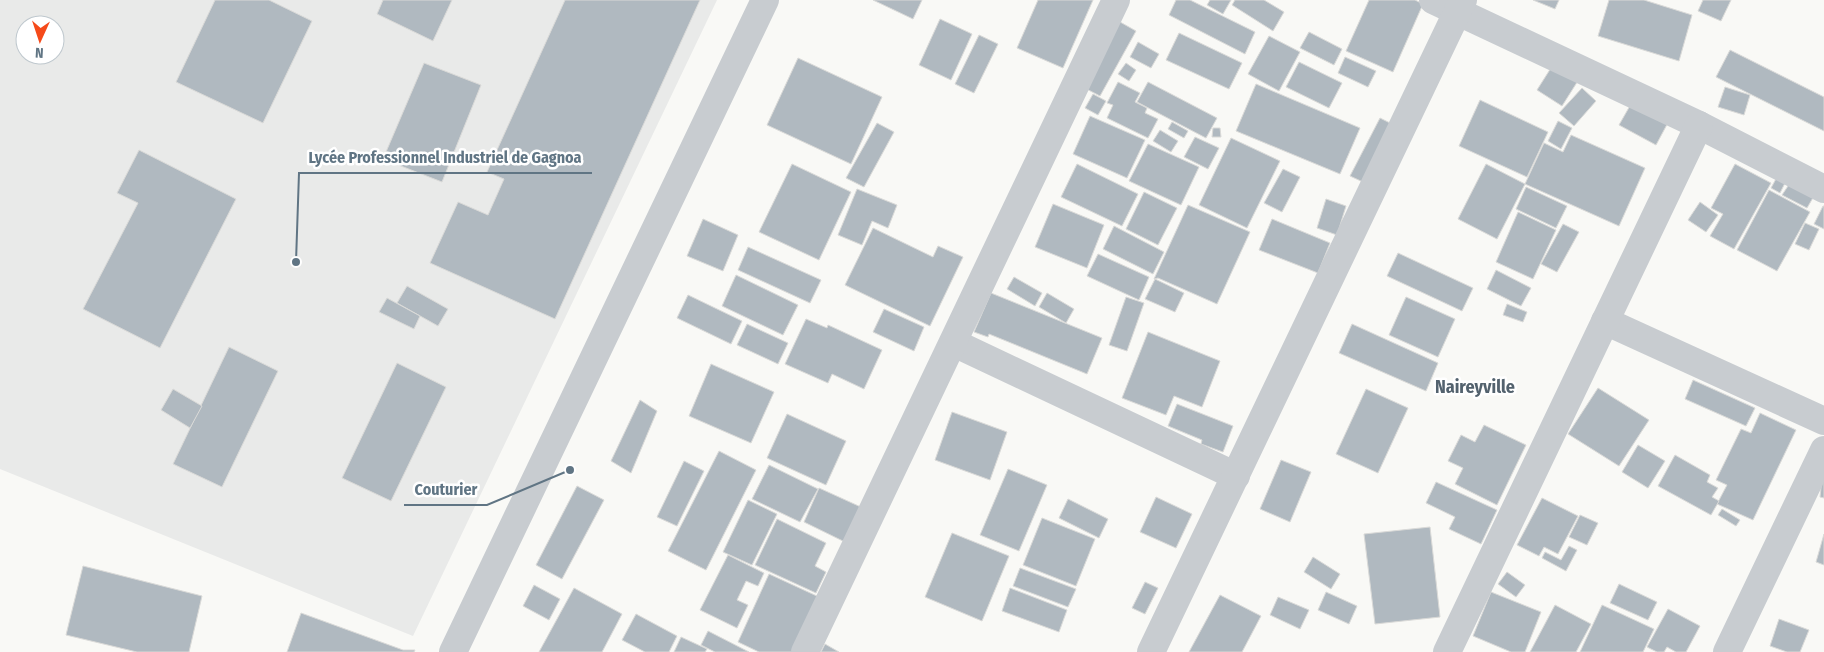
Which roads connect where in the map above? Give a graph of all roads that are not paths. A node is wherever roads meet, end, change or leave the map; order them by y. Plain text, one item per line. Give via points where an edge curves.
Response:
1 (765, 0) edge
2 (1116, 0) edge
3 (1451, 4) edge
4 (1699, 125) junction
5 (1824, 189) edge
6 (1605, 321) junction
7 (954, 343) junction
8 (1824, 421) edge
9 (1824, 450) edge
10 (1236, 476) junction
11 (452, 652) edge
12 (804, 652) edge
13 (1152, 652) edge
14 (1447, 652) edge
15 (1727, 652) edge

1 - 11 street
2 - 7 street
3 - 4 street
3 - 10 street
4 - 5 street
4 - 6 street
6 - 8 street
6 - 14 street
7 - 10 street
7 - 12 street
9 - 15 street
10 - 13 street

